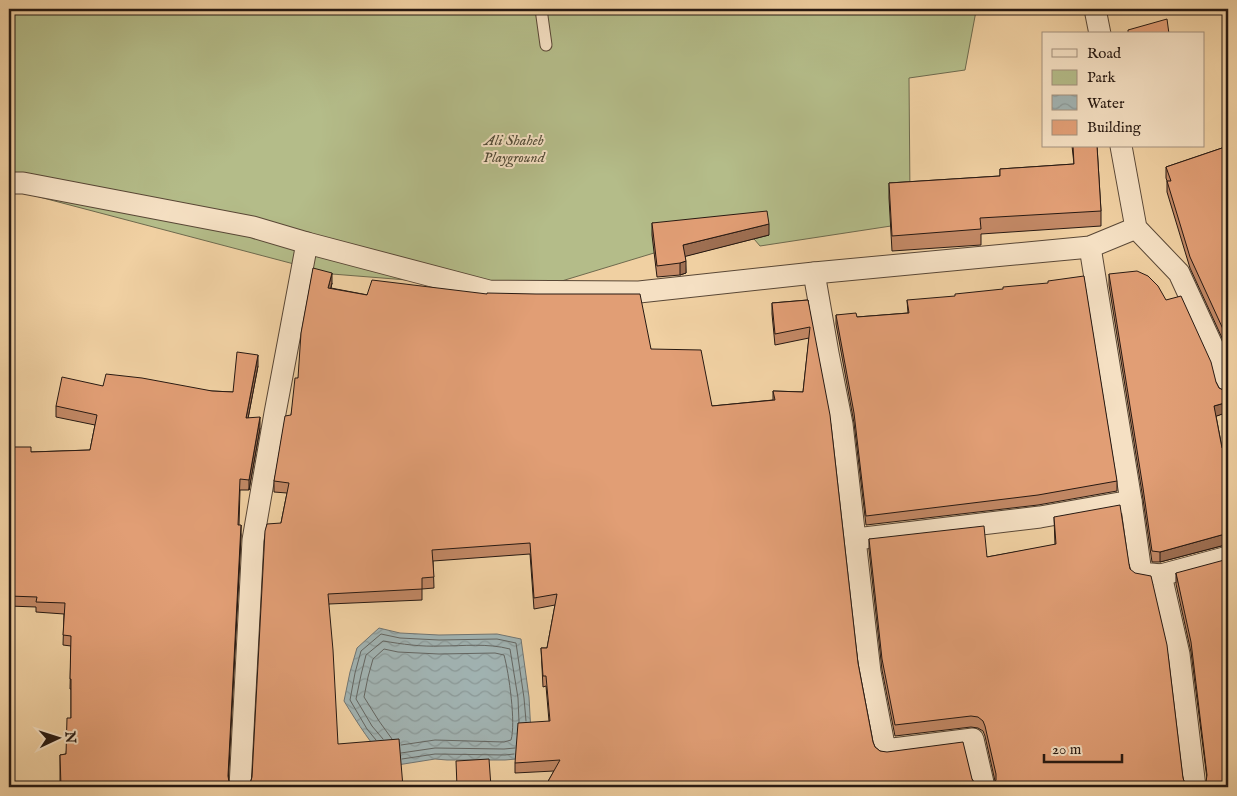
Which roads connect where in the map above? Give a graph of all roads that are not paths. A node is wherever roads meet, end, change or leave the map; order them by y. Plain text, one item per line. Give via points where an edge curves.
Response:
1 (541, 9) edge
2 (1095, 9) edge
3 (1100, 32) edge
4 (546, 45) dead end
5 (1121, 148) edge
6 (9, 183) edge
7 (1136, 228) junction
8 (307, 243) junction
9 (1090, 247) junction
10 (814, 273) junction
11 (1228, 390) edge
12 (1131, 501) junction
13 (856, 538) junction
14 (1228, 557) edge
15 (1161, 575) junction
16 (240, 787) edge
17 (984, 787) edge
18 (1195, 787) edge

1 - 4 lane
2 - 3 street
5 - 7 street
6 - 8 street via 24,183 253,227
7 - 9 street
7 - 11 street via 1179,273 1223,369
8 - 10 street via 490,291 639,292
8 - 16 street via 253,540
9 - 10 street
9 - 12 street
10 - 13 street via 842,424
12 - 13 street via 1040,517
12 - 15 street via 1141,573
13 - 17 street via 870,672 885,750 973,740
14 - 15 street
15 - 18 street via 1179,654

